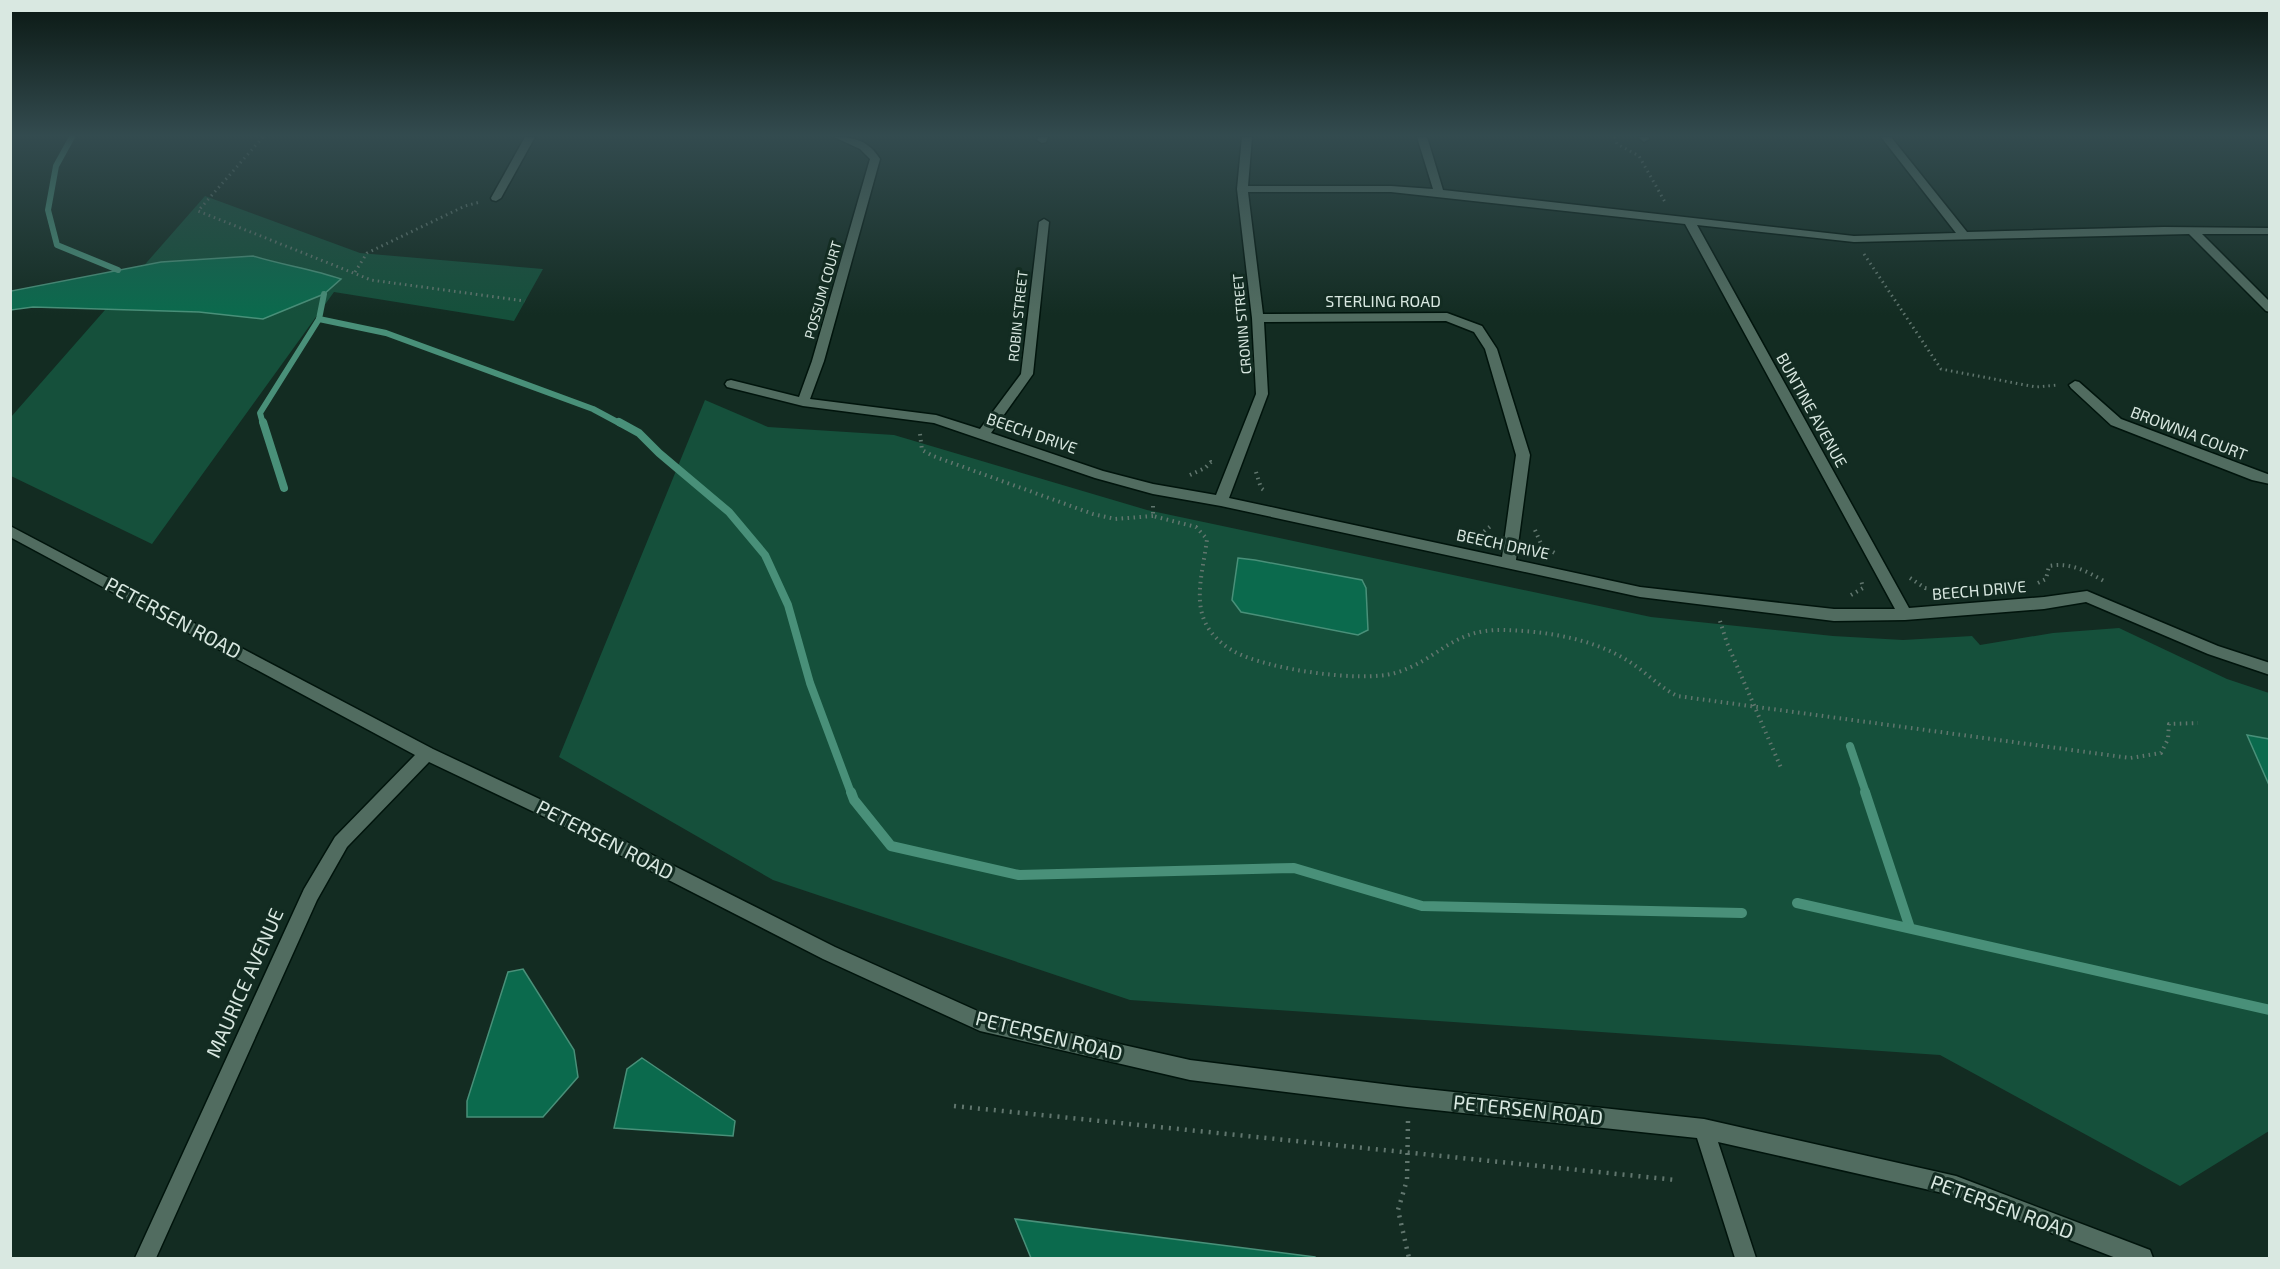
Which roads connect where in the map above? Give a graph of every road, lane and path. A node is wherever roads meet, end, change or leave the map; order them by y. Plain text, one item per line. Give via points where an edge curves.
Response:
1 (211, 196) edge
2 (864, 196) edge
3 (1243, 196) edge
4 (1468, 196) edge
5 (1662, 196) edge
6 (1933, 196) edge
7 (496, 198) edge
8 (1657, 218) junction
9 (1689, 221) junction
10 (1044, 222) dead end
11 (2192, 230) junction
12 (2270, 231) edge
13 (1965, 237) junction
14 (1854, 238) junction
15 (355, 272) junction
16 (525, 301) dead end
17 (2270, 309) edge
18 (1258, 318) junction
19 (731, 384) dead end
20 (2075, 385) joint
21 (802, 402) junction
22 (926, 417) junction
23 (983, 435) junction
24 (1234, 467) junction
25 (1184, 476) dead end
26 (2270, 480) edge
27 (1153, 489) junction
28 (1273, 496) dead end
29 (1221, 501) junction
30 (1153, 516) junction
31 (1513, 526) junction
32 (10, 531) edge
33 (1472, 535) dead end
34 (1558, 555) dead end
35 (1508, 563) junction
36 (1714, 601) junction
37 (1905, 614) junction
38 (2270, 669) edge
39 (1755, 706) junction
40 (2198, 723) dead end
41 (427, 754) junction
42 (1782, 770) dead end
43 (1407, 1097) junction
44 (954, 1106) dead end
45 (1704, 1129) junction
46 (1409, 1152) junction
47 (1676, 1180) dead end
48 (145, 1258) edge
49 (1409, 1258) edge
50 (1745, 1258) edge
51 (2142, 1258) edge

1 - 15 path via 198,211
2 - 21 street, POSSUM COURT via 818,361
3 - 18 street, CRONIN STREET
4 - 8 street
5 - 8 path via 1665,202 1655,208
6 - 13 street
7 - 15 path via 465,206 367,253
8 - 9 street
9 - 14 street
9 - 37 street, BUNTINE AVENUE
10 - 23 street, ROBIN STREET via 1027,374
11 - 12 street
11 - 13 street
11 - 17 street
13 - 14 street
14 - 20 path via 1941,369 2037,387
15 - 16 path via 371,280
18 - 24 street, CRONIN STREET via 1262,394
18 - 31 street, STERLING ROAD via 1447,317 1478,329 1491,349 1523,455
19 - 21 street, BEECH DRIVE
20 - 26 street, BROWNIA COURT via 2116,422
21 - 22 street, BEECH DRIVE
22 - 23 street, BEECH DRIVE
22 - 30 path via 919,442 922,450 933,456 1094,514 1115,519
23 - 27 street, BEECH DRIVE
24 - 25 path via 1211,462 1199,472
24 - 28 path via 1256,472 1261,488
24 - 29 street, CRONIN STREET
27 - 29 street, BEECH DRIVE
27 - 30 path
29 - 35 street, BEECH DRIVE
30 - 39 path via 1196,527 1207,539 1200,603 1205,622 1237,654 1258,662 1385,676 1420,663 1456,638 1504,630 1604,647 1677,696
31 - 33 path via 1494,523 1481,534
31 - 34 path via 1535,530 1542,546
31 - 35 street, STERLING ROAD
32 - 41 street, PETERSEN ROAD
35 - 36 street, BEECH DRIVE via 1640,592
36 - 37 street, BEECH DRIVE via 1834,615
36 - 39 path via 1727,643
37 - 38 street, BEECH DRIVE via 2087,596 2213,650
39 - 40 path via 2130,758 2161,753 2168,739 2169,724
39 - 42 path
41 - 43 street, PETERSEN ROAD via 829,953 980,1022 1190,1070
41 - 48 street, MAURICE AVENUE via 341,842 310,895
43 - 45 street, PETERSEN ROAD
43 - 46 path
44 - 46 path
45 - 50 street
45 - 51 street, PETERSEN ROAD via 1956,1186
46 - 47 path
46 - 49 path via 1407,1180 1398,1210

